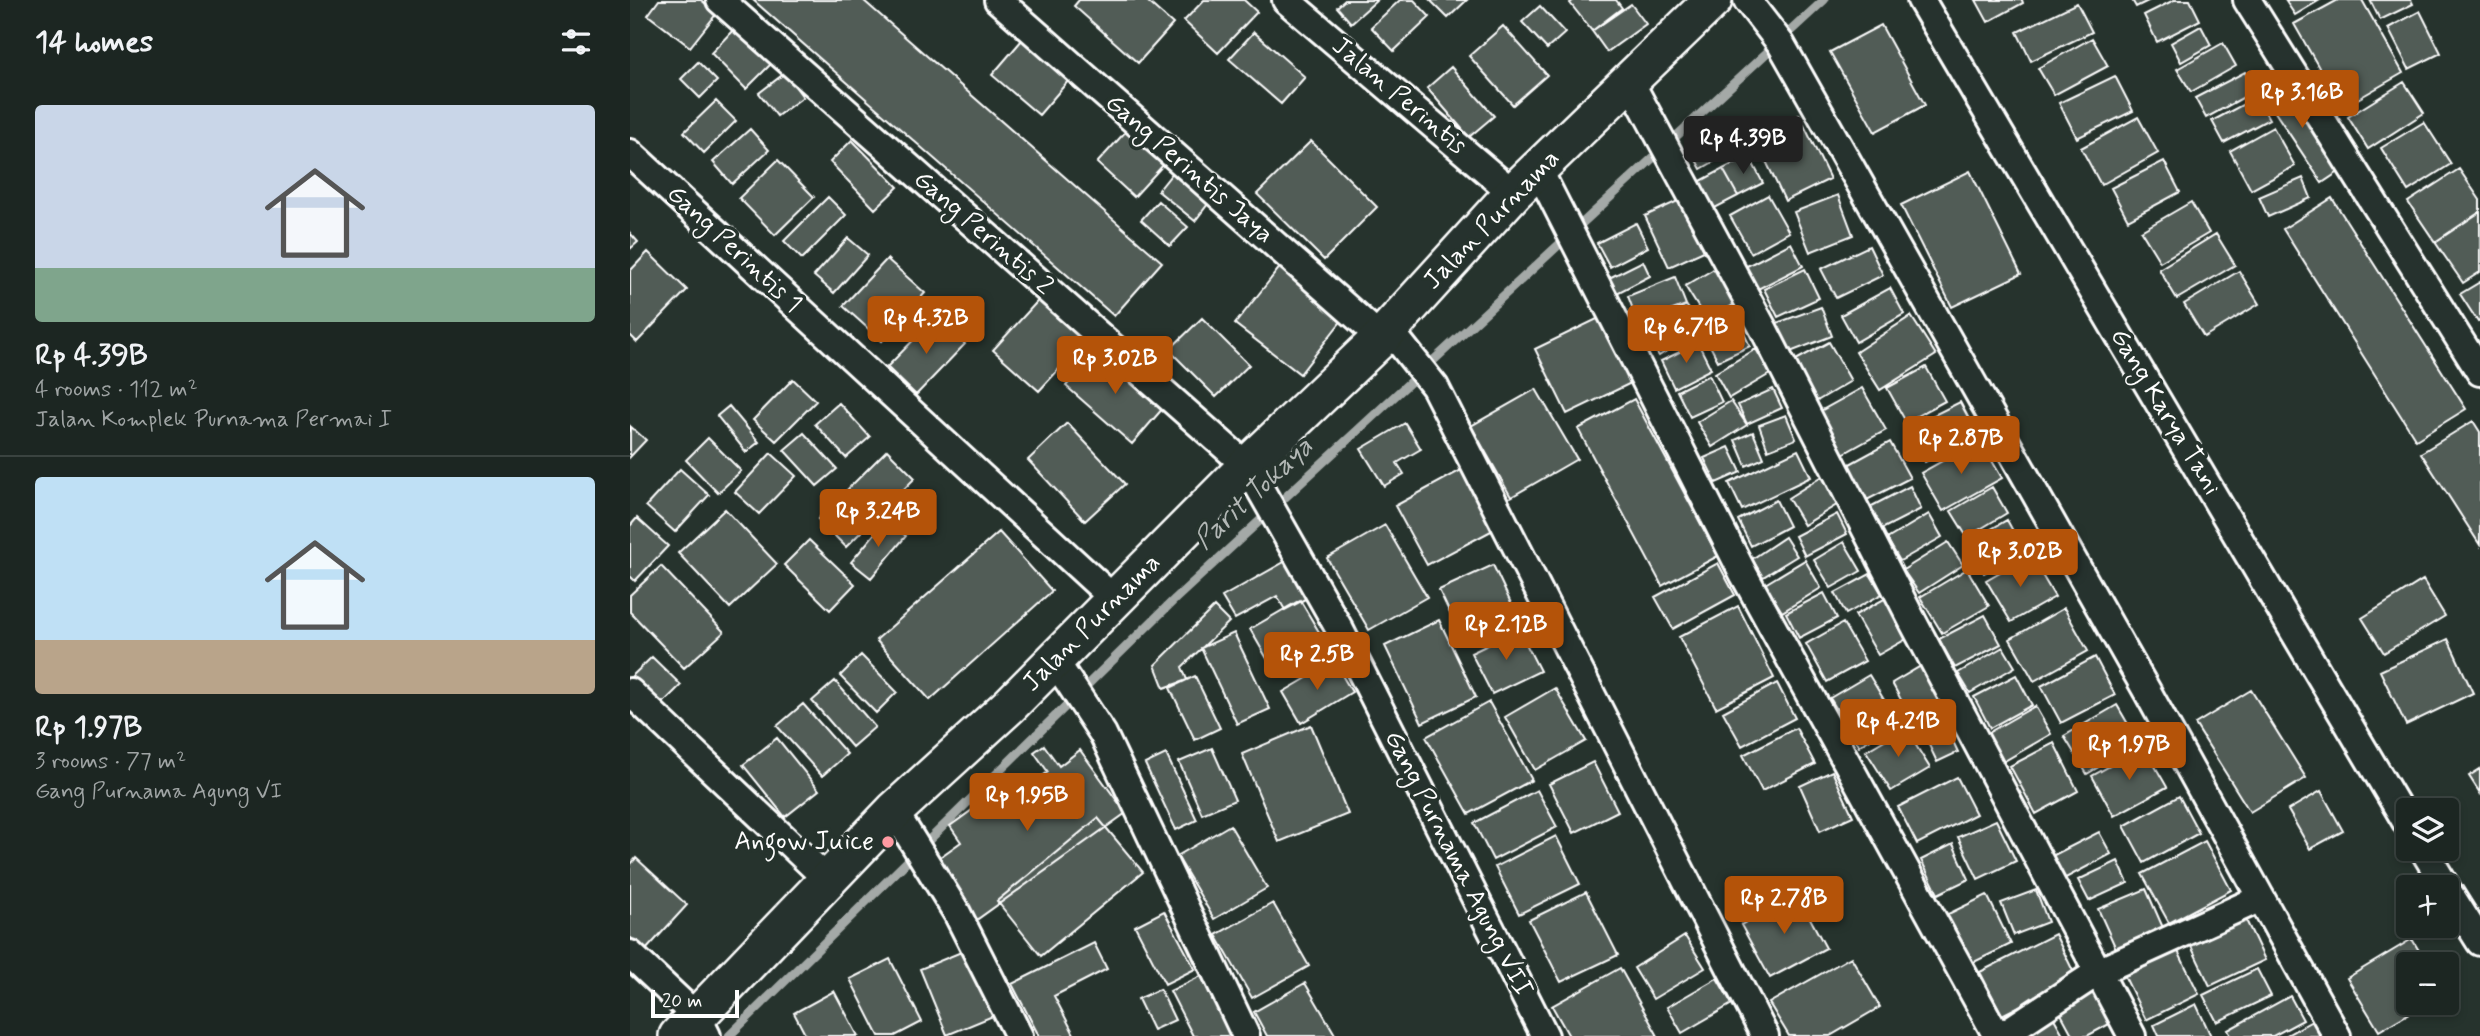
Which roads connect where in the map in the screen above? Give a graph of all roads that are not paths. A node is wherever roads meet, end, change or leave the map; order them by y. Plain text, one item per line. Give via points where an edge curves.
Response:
1 (719, 0) edge
2 (998, 0) edge
3 (1286, 0) edge
4 (1713, 0) edge
5 (1921, 0) edge
6 (2247, 0) edge
7 (1749, 3) edge
8 (1638, 94) junction
9 (630, 153) edge
10 (1535, 187) junction
11 (1393, 340) junction
12 (2480, 372) edge
13 (1245, 468) junction
14 (1293, 544) joint
15 (1115, 600) junction
16 (1061, 670) junction
17 (630, 692) edge
18 (2396, 805) edge
19 (899, 818) junction
20 (828, 880) junction
21 (2261, 898) junction
22 (2459, 908) edge
23 (2480, 942) edge
24 (630, 954) edge
25 (2098, 972) junction
26 (695, 1030) edge
27 (1019, 1036) edge
28 (1246, 1036) edge
29 (1545, 1036) edge
30 (1765, 1036) edge
31 (1999, 1036) edge
32 (2132, 1036) edge
33 (2337, 1036) edge

1 - 13 street, Gang Perintis 2
2 - 11 street, Gang Perintis Jaya
3 - 10 street, Jalan Perintis
4 - 8 street, Jalan Purnama
5 - 18 street, Gang Karya Tani
6 - 12 street
7 - 21 street via 1780,44
8 - 10 street, Jalan Purnama via 1592,119
8 - 25 street
9 - 15 street, Gang Perintis 1
10 - 11 street, Jalan Purnama
10 - 31 street via 1577,244 1744,576
11 - 13 street, Jalan Purnama
11 - 30 street, Gang Perintis Jaya via 1435,387
13 - 14 street, Gang Perintis 2
13 - 15 street, Jalan Purnama
14 - 29 street, Gang Purnama Agung VII
15 - 16 street, Jalan Purnama
16 - 19 street, Jalan Purnama
16 - 28 street via 1103,734
17 - 20 street
19 - 20 street, Jalan Purnama
19 - 27 street via 957,913
20 - 26 street, Jalan Purnama
21 - 25 street
21 - 33 street
22 - 23 street
24 - 26 street
25 - 31 street
25 - 32 street

